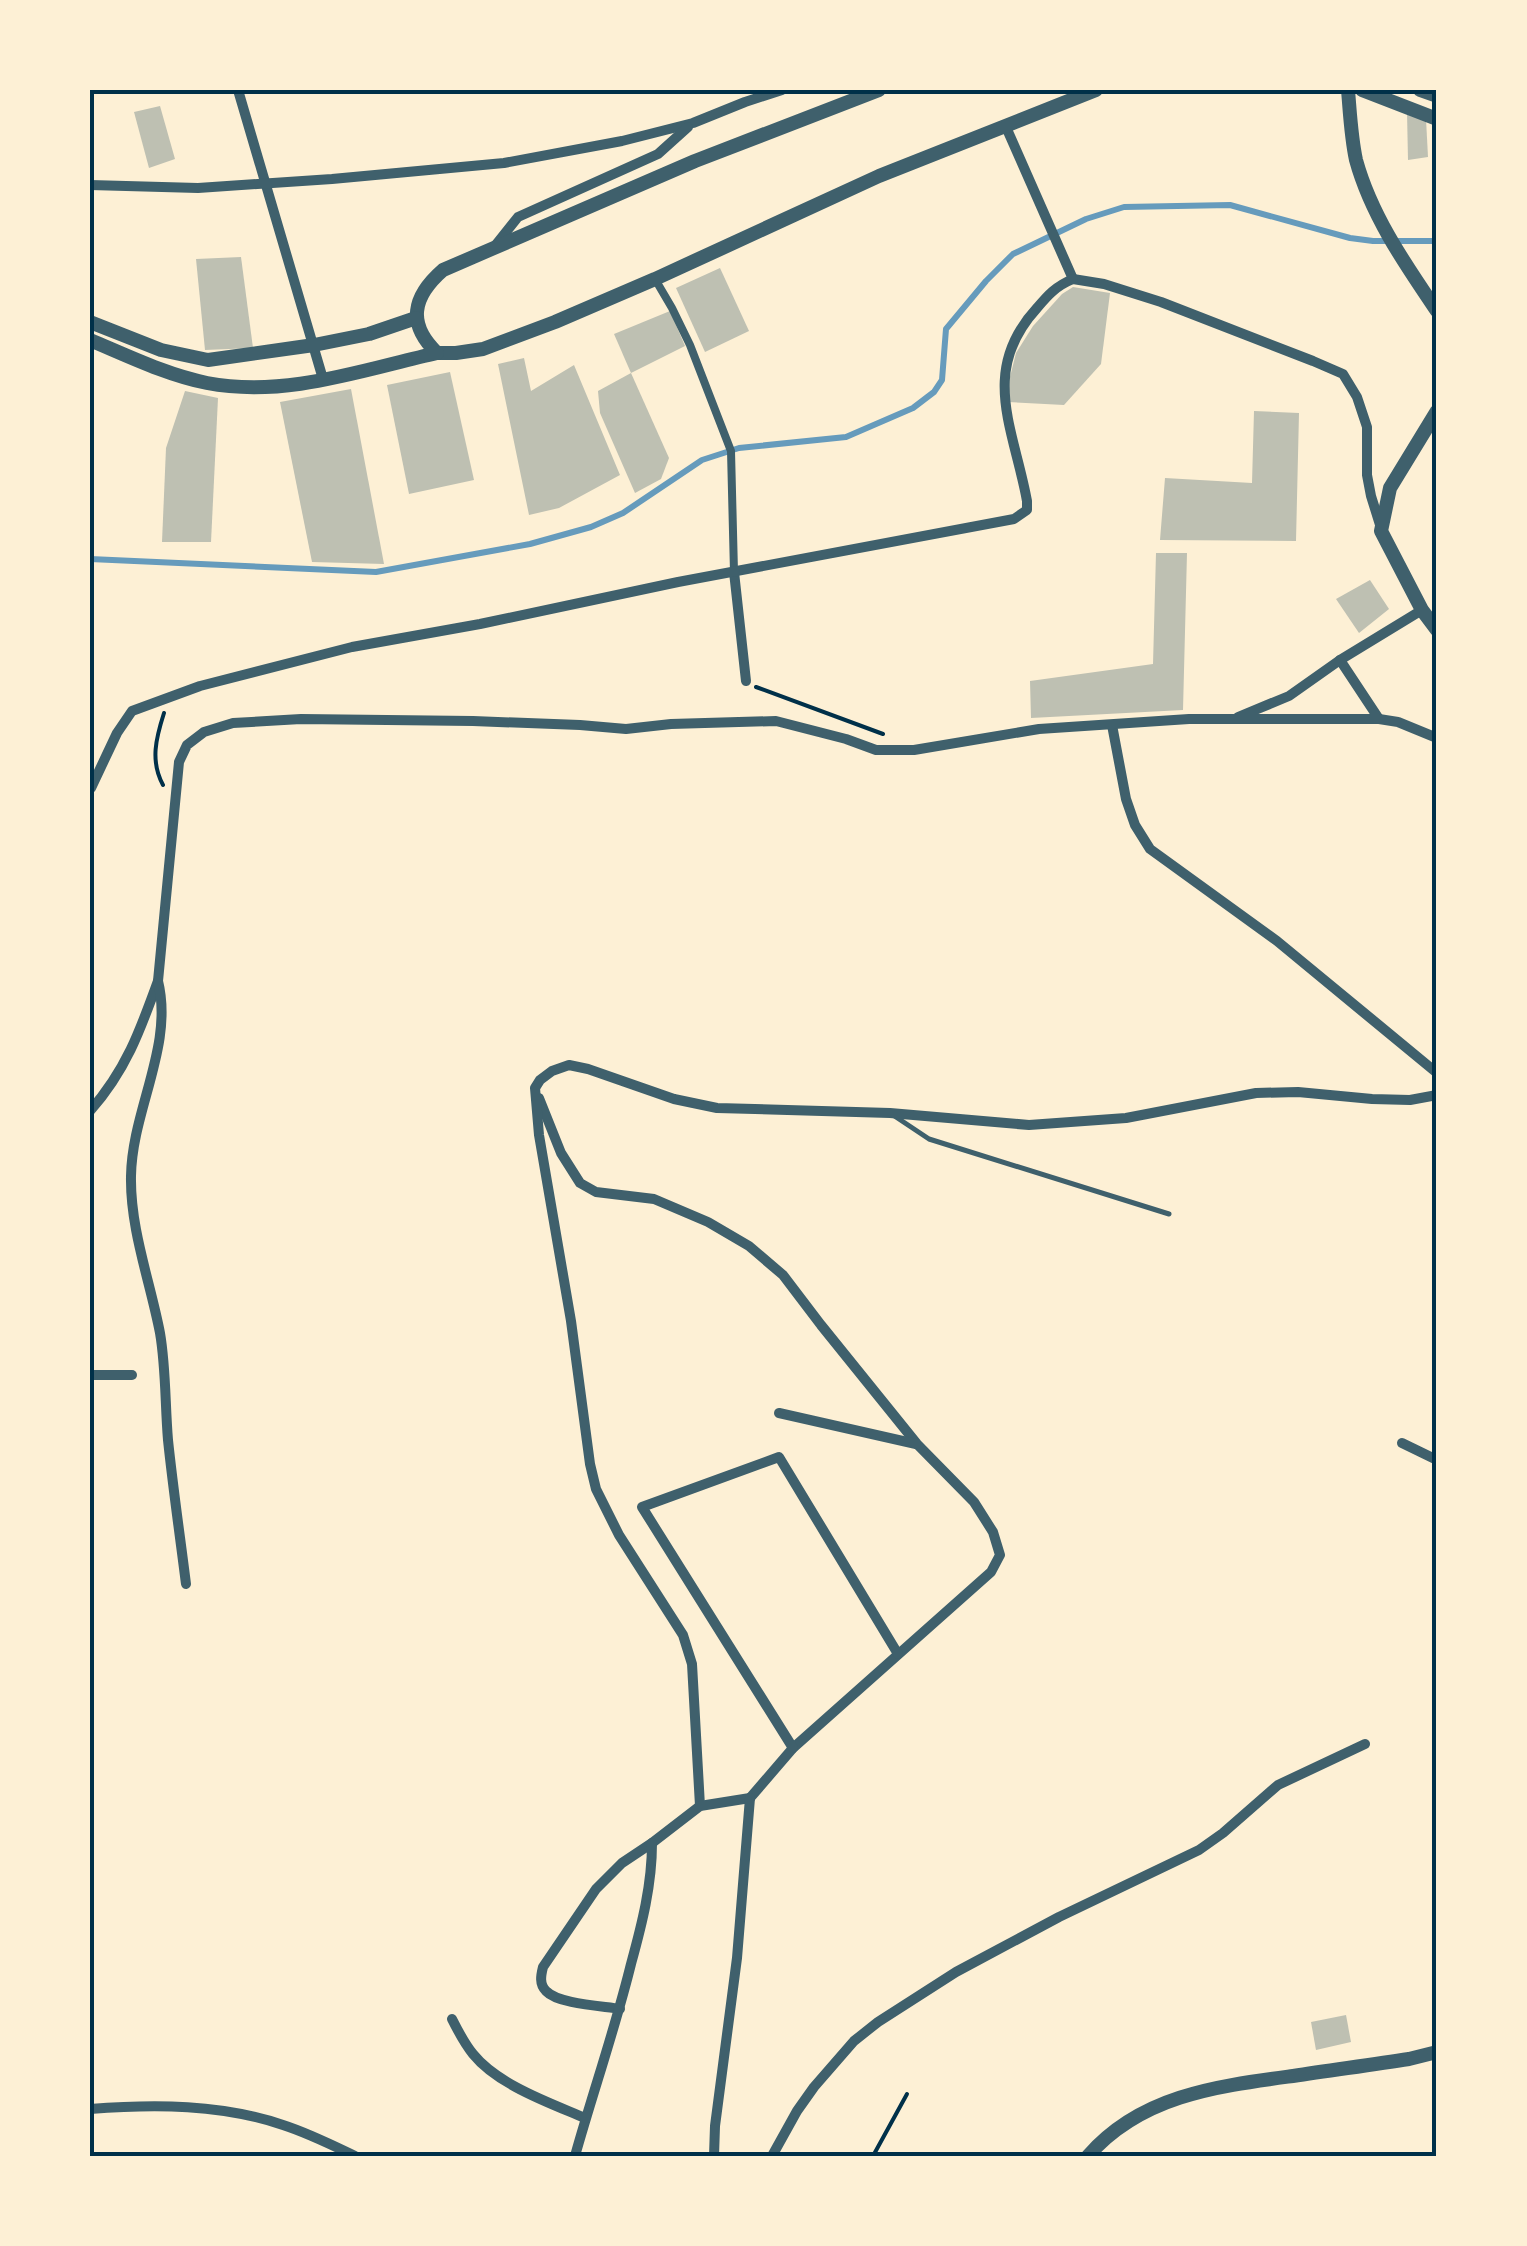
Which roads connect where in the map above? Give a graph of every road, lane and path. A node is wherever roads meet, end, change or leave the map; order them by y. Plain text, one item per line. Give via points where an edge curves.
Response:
1 (238, 90) edge
2 (782, 90) edge
3 (879, 90) edge
4 (1096, 90) edge
5 (1348, 90) edge
6 (1362, 90) edge
7 (1420, 90) edge
8 (1437, 96) edge
9 (1437, 119) edge
10 (693, 123) junction
11 (1006, 127) junction
12 (90, 184) edge
13 (264, 184) junction
14 (493, 248) junction
15 (655, 279) junction
16 (1073, 279) junction
17 (1437, 310) edge
18 (416, 318) junction
19 (90, 322) edge
20 (90, 340) edge
21 (314, 346) junction
22 (438, 353) junction
23 (222, 359) junction
24 (323, 379) junction
25 (222, 385) junction
26 (1437, 412) edge
27 (1381, 531) junction
28 (734, 572) junction
29 (1422, 610) junction
30 (1437, 630) edge
31 (1340, 660) junction
32 (746, 681) joint
33 (170, 696) junction
34 (1234, 719) junction
35 (1380, 720) junction
36 (1112, 725) junction
37 (1437, 738) edge
38 (914, 750) junction
39 (90, 787) edge
40 (174, 794) junction
41 (158, 980) junction
42 (1437, 1074) edge
43 (535, 1088) junction
44 (1437, 1095) edge
45 (90, 1111) edge
46 (890, 1114) junction
47 (1169, 1214) dead end
48 (90, 1375) edge
49 (132, 1375) dead end
50 (780, 1412) dead end
51 (1402, 1443) dead end
52 (917, 1444) junction
53 (1437, 1460) edge
54 (186, 1584) dead end
55 (898, 1654) junction
56 (1365, 1744) dead end
57 (793, 1748) junction
58 (750, 1798) junction
59 (700, 1806) junction
60 (652, 1843) junction
61 (620, 2009) junction
62 (452, 2019) dead end
63 (1437, 2052) edge
64 (907, 2094) dead end
65 (90, 2109) edge
66 (586, 2118) junction
67 (355, 2156) edge
68 (575, 2156) edge
69 (714, 2156) edge
70 (772, 2156) edge
71 (873, 2156) edge
72 (1088, 2156) edge

1 - 13 street
2 - 10 street
3 - 14 street
4 - 11 street
5 - 17 street via 1356,160 1379,218
6 - 9 street
7 - 8 street
10 - 13 street via 504,163
10 - 14 street via 658,154 518,217
11 - 15 street via 878,176
11 - 16 street
12 - 13 street
13 - 21 street
14 - 18 street via 434,278
15 - 22 street via 482,349
15 - 28 street via 690,345 731,451
16 - 27 street via 1161,302 1343,374 1367,428 1367,475
16 - 28 street via 1028,317 1004,374 1027,510 1014,519
18 - 21 street
18 - 22 street via 422,337
19 - 23 street via 161,350
20 - 25 street via 174,374
21 - 23 street
21 - 24 street
22 - 24 street
23 - 25 street
24 - 25 street via 278,388
26 - 27 street via 1390,488
27 - 29 street
28 - 32 street
28 - 33 street via 352,647
29 - 30 street
29 - 31 street
31 - 34 street via 1288,696
31 - 35 street
32 - 38 path
33 - 39 street via 132,712
33 - 40 path via 155,764 161,783
34 - 35 street
34 - 36 street
35 - 37 street
36 - 38 street via 1039,729
36 - 42 street via 1126,799 1150,849 1277,941
38 - 40 street via 876,750 776,721 626,729 301,719 233,723 187,746
40 - 41 street
41 - 45 street via 124,1065
41 - 54 street via 162,1013 131,1178 160,1335
43 - 46 street via 552,1070 569,1065 717,1108
43 - 52 street via 580,1183 596,1192 654,1199 749,1246 783,1274
43 - 59 street via 590,1464 619,1535 682,1635 692,1664
44 - 46 street via 1410,1100 1256,1094 1126,1118 1029,1125
46 - 47 lane via 929,1139
48 - 49 street
50 - 52 street
51 - 53 street
52 - 55 street via 974,1502 1000,1555 991,1572
55 - 57 street
55 - 57 street via 779,1457 642,1507
56 - 70 street via 1278,1786 1200,1850 973,1963 878,2022 835,2062
57 - 58 street
58 - 59 street
58 - 69 street
59 - 60 street
60 - 61 street via 645,1912
60 - 61 street via 596,1890 542,1967 546,1992
61 - 66 street
62 - 66 street via 476,2058 496,2074
63 - 72 street via 1206,2089 1131,2119
64 - 71 path
65 - 67 street via 228,2112 284,2125
66 - 68 street

